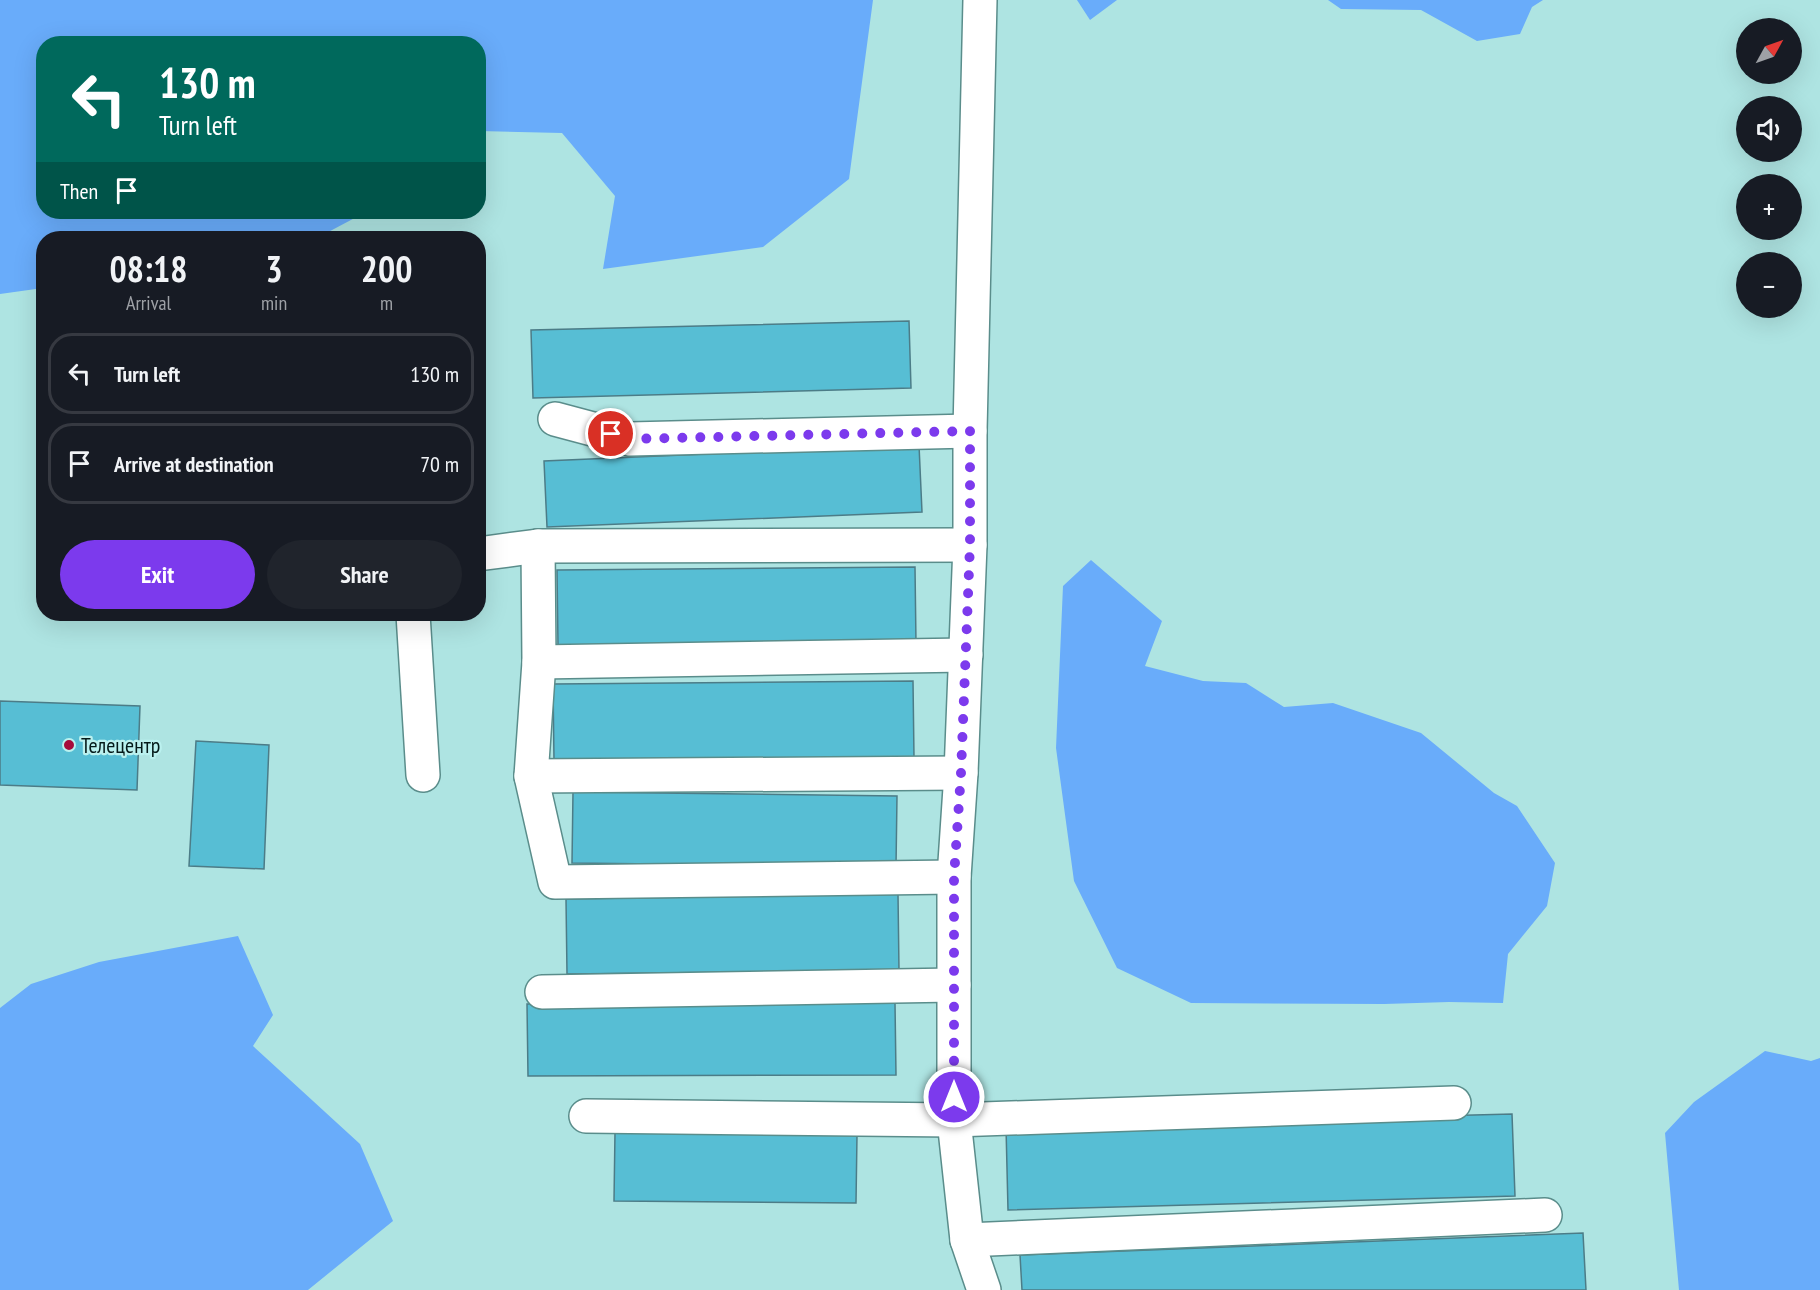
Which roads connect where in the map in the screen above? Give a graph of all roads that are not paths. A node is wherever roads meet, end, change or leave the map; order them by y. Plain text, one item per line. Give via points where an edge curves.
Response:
1 (980, 0) edge
2 (555, 419) dead end
3 (970, 431) junction
4 (970, 545) junction
5 (538, 546) junction
6 (486, 553) edge
7 (412, 621) edge
8 (966, 655) junction
9 (539, 662) junction
10 (961, 773) junction
11 (423, 775) dead end
12 (531, 776) junction
13 (954, 877) junction
14 (954, 985) junction
15 (542, 992) dead end
16 (1454, 1103) dead end
17 (586, 1116) dead end
18 (954, 1120) junction
19 (1545, 1215) dead end
20 (967, 1240) junction
21 (984, 1290) edge

1 - 3 street
2 - 3 street via 630,439
3 - 4 street
4 - 5 street
4 - 8 street
5 - 6 street
5 - 9 street
7 - 11 street
8 - 9 street
8 - 10 street
9 - 12 street
10 - 12 street
10 - 13 street
12 - 13 street via 555,882
13 - 14 street
14 - 15 street
14 - 18 street
16 - 18 street
17 - 18 street
18 - 20 street
19 - 20 street
20 - 21 street

